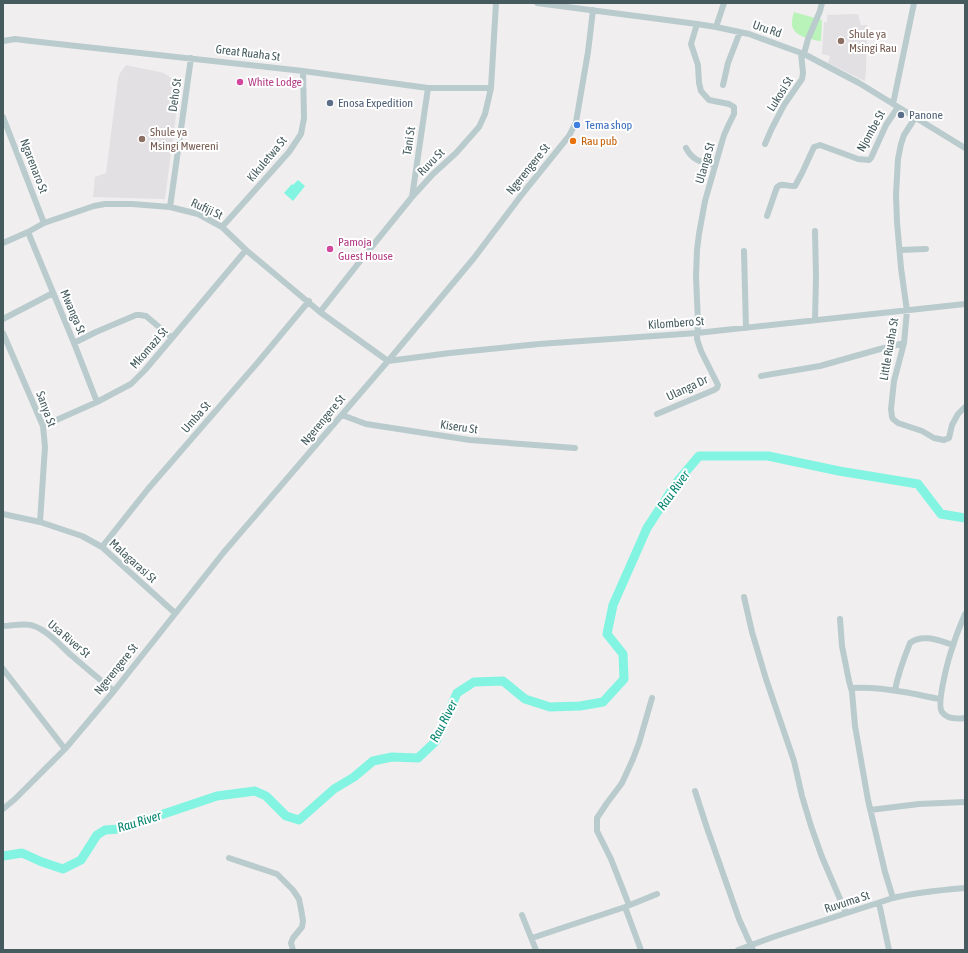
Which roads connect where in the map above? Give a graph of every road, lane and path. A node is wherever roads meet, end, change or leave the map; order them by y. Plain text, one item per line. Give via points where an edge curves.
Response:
1 (496, 3) edge
2 (537, 3) edge
3 (724, 3) edge
4 (822, 3) edge
5 (914, 3) edge
6 (550, 4) edge
7 (593, 10) junction
8 (697, 24) junction
9 (716, 27) junction
10 (740, 32) junction
11 (3, 41) edge
12 (803, 54) junction
13 (192, 58) junction
14 (303, 71) junction
15 (723, 85) dead end
16 (428, 88) junction
17 (491, 88) junction
18 (895, 106) junction
19 (3, 117) edge
20 (915, 118) junction
21 (765, 144) dead end
22 (686, 148) dead end
23 (965, 148) edge
24 (715, 165) junction
25 (412, 197) junction
26 (170, 206) junction
27 (767, 216) dead end
28 (44, 223) junction
29 (222, 227) junction
30 (815, 231) dead end
31 (28, 232) junction
32 (3, 243) edge
33 (926, 249) dead end
34 (246, 250) junction
35 (900, 250) junction
36 (744, 251) dead end
37 (53, 293) junction
38 (308, 302) junction
39 (965, 304) edge
40 (907, 311) junction
41 (320, 312) junction
42 (3, 319) edge
43 (815, 320) junction
44 (746, 328) junction
45 (3, 332) edge
46 (697, 333) junction
47 (172, 338) junction
48 (74, 343) junction
49 (904, 343) junction
50 (10, 350) junction
51 (3, 353) edge
52 (388, 361) junction
53 (761, 376) dead end
54 (97, 402) junction
55 (965, 407) edge
56 (657, 414) dead end
57 (342, 415) junction
58 (43, 426) junction
59 (575, 448) dead end
60 (3, 514) edge
61 (40, 522) junction
62 (102, 547) junction
63 (744, 597) dead end
64 (175, 613) junction
65 (965, 614) edge
66 (840, 620) dead end
67 (3, 626) edge
68 (953, 645) junction
69 (3, 669) edge
70 (851, 688) junction
71 (895, 690) junction
72 (114, 691) junction
73 (652, 698) dead end
74 (940, 699) junction
75 (965, 718) edge
76 (65, 749) junction
77 (695, 791) dead end
78 (965, 802) edge
79 (3, 809) edge
80 (870, 810) junction
81 (228, 858) dead end
82 (965, 888) edge
83 (657, 894) dead end
84 (893, 898) junction
85 (879, 903) junction
86 (627, 906) junction
87 (846, 913) junction
88 (522, 915) dead end
89 (532, 938) junction
90 (752, 947) edge
91 (293, 950) edge
92 (536, 950) edge
93 (641, 950) edge
94 (738, 950) edge
95 (889, 950) edge

1 - 17 street, Ruvu St
2 - 6 street, Uru Rd
3 - 9 street
4 - 12 street, Lukosi St
5 - 18 street
6 - 7 street, Uru Rd
7 - 8 street, Uru Rd
7 - 52 street, Ngerengere St via 576,122 569,136 474,258
8 - 9 street, Uru Rd
8 - 24 street, Ulanga St via 692,44 701,91 709,100 729,104 735,110 725,131
9 - 10 street, Uru Rd
10 - 12 street, Uru Rd
10 - 15 street
11 - 13 street, Great Ruaha St via 32,41
12 - 18 street, Uru Rd via 860,83
12 - 21 street, Lukosi St via 802,80 784,105
13 - 14 street, Great Ruaha St
13 - 26 street, Deho St
14 - 16 street, Great Ruaha St
14 - 29 street, Kikuletwa St via 304,118 301,134 289,152
16 - 17 street, Great Ruaha St
16 - 25 street, Tani St
17 - 25 street, Ruvu St via 479,127
18 - 20 street, Uru Rd
18 - 27 street, Njombe St via 870,160 862,160 816,145 795,186 782,184 777,187
19 - 28 street, Ngarenaro St
20 - 23 street, Uru Rd
20 - 35 street, Little Ruaha St via 904,135 898,159 896,195
22 - 24 street via 694,159
24 - 46 street, Ulanga St via 699,234 696,276
25 - 41 street, Ruvu St
26 - 28 street, Rufiji St via 105,204
26 - 29 street, Rufiji St via 198,214
28 - 31 street, Rufiji St
29 - 34 street, Rufiji St
30 - 43 street
31 - 32 street, Rufiji St
31 - 37 street, Mwanga St
33 - 35 street
34 - 38 street, Rufiji St
34 - 47 street, Mkomazi St
35 - 40 street, Little Ruaha St
36 - 44 street
37 - 42 street
37 - 48 street, Mwanga St
38 - 41 street, Rufiji St
38 - 62 street, Umba St via 148,489
39 - 40 street, Kilombero St
40 - 43 street, Kilombero St
40 - 49 street, Little Ruaha St
41 - 52 street, Rufiji St
43 - 44 street, Kilombero St
44 - 46 street, Kilombero St
45 - 50 street, Sanya St
46 - 52 street, Kilombero St via 540,344
46 - 56 street, Ulanga Dr via 698,344 717,386 714,390
47 - 48 street via 146,316 136,315
47 - 54 street, Mkomazi St via 131,384
48 - 54 street, Mwanga St
49 - 53 street via 820,366
49 - 55 street, Little Ruaha St via 893,389 893,419 944,440 948,438 955,419
50 - 51 street
50 - 58 street, Sanya St
52 - 57 street, Ngerengere St
54 - 58 street, Mkomazi St
57 - 59 street, Kiseru St via 366,424 470,440
57 - 64 street, Ngerengere St
58 - 61 street, Sanya St via 45,447
60 - 61 street, Malagarasi St
61 - 62 street, Malagarasi St via 82,536
62 - 64 street, Malagarasi St
63 - 87 street via 766,679 794,760 811,826
64 - 72 street, Ngerengere St
65 - 68 street
66 - 70 street via 842,646
67 - 72 street, Usa River St via 33,625 40,628
68 - 71 street via 927,638 912,641
68 - 74 street
69 - 76 street
70 - 71 street
70 - 80 street
71 - 74 street
72 - 76 street, Ngerengere St
73 - 86 street via 633,759 622,783 597,818 598,831 611,859
74 - 75 street via 940,710 943,714 952,718
76 - 79 street, Ngerengere St
77 - 90 street via 739,919
78 - 80 street
80 - 84 street
81 - 91 street via 277,874 293,890 299,899 303,921 291,943
82 - 84 street, Ruvuma St
83 - 86 street
84 - 85 street, Ruvuma St
85 - 87 street, Ruvuma St
85 - 95 street
86 - 89 street
86 - 93 street
87 - 90 street, Ruvuma St
88 - 89 street
89 - 92 street
90 - 94 street, Ruvuma St

